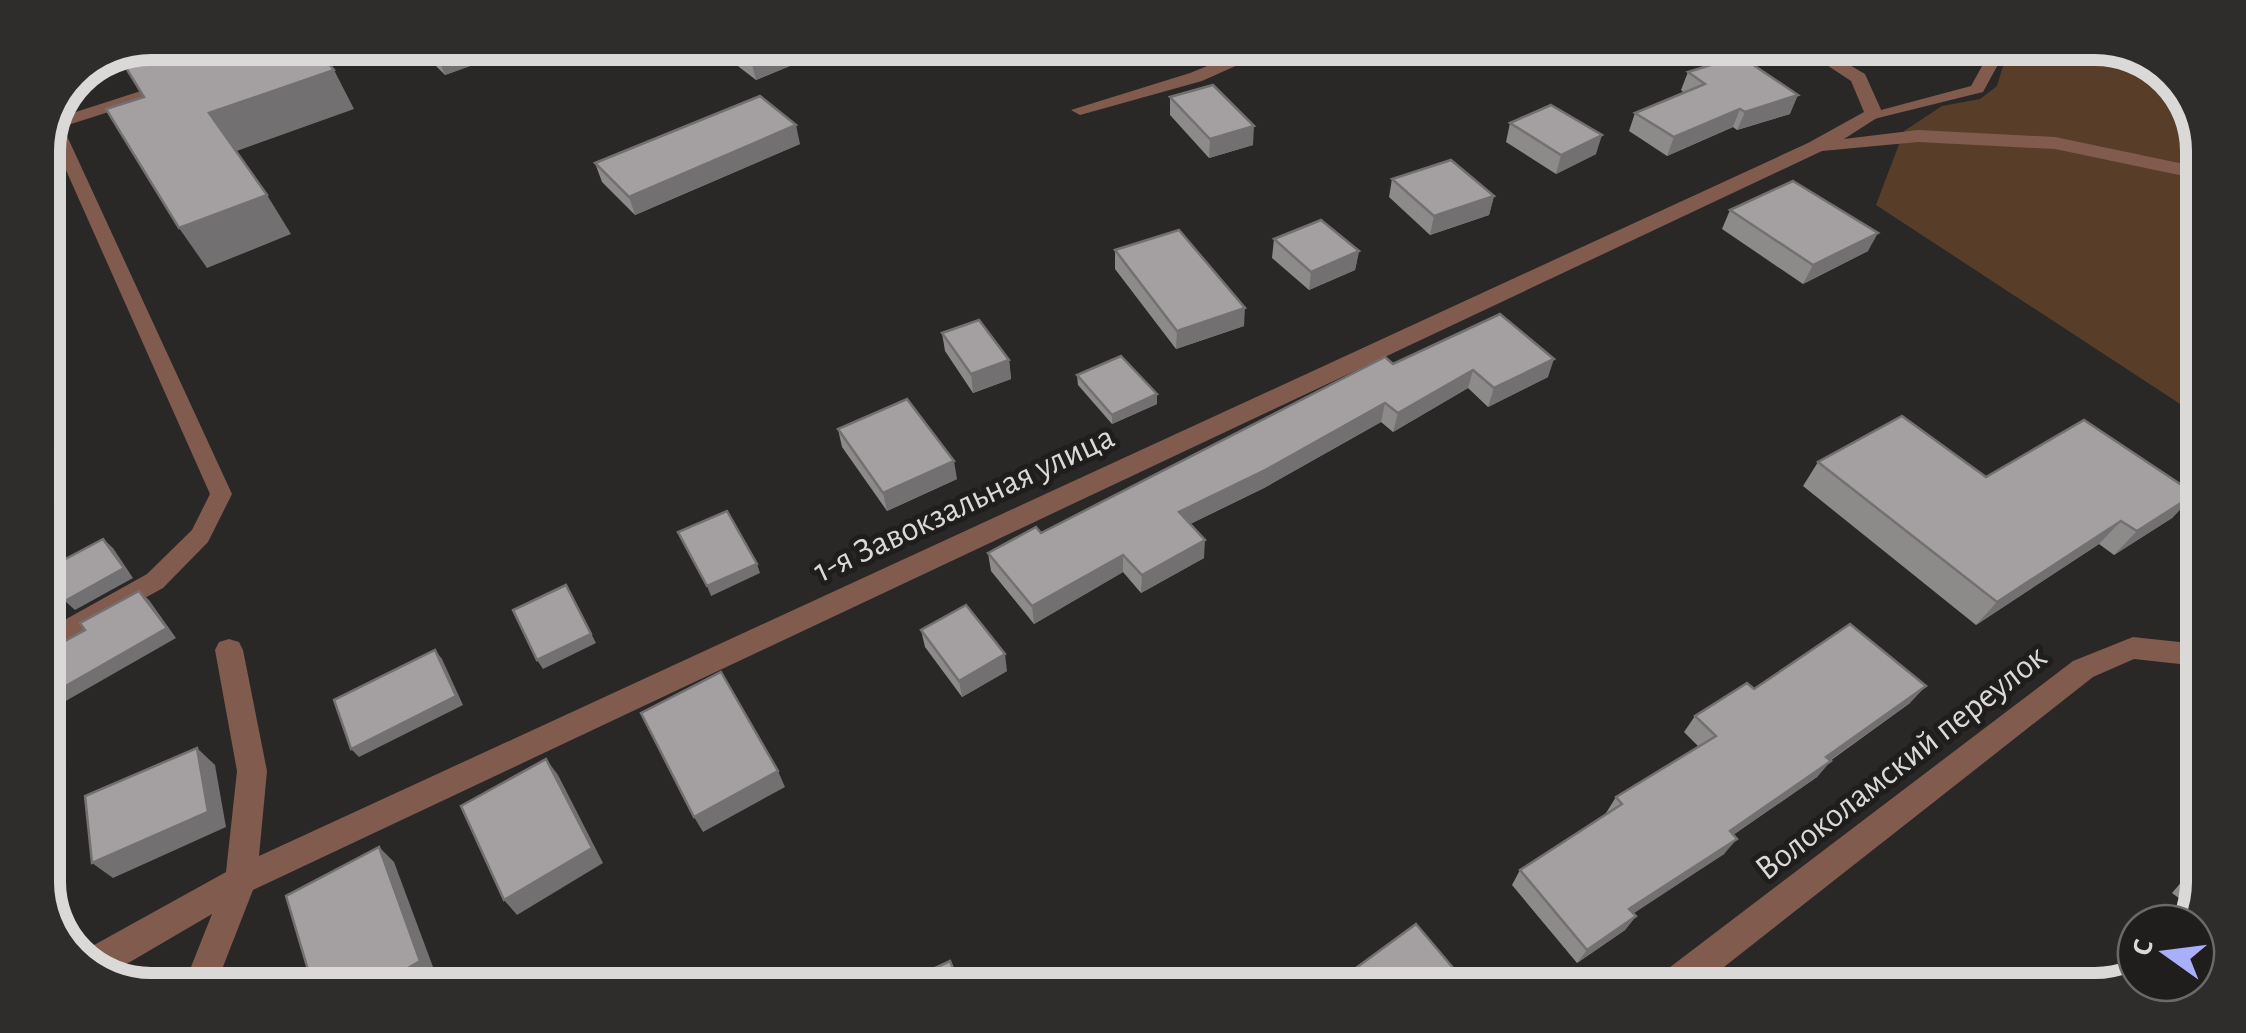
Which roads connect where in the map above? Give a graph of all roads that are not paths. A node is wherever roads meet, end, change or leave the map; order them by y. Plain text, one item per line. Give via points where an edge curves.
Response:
1 (1238, 60) edge
2 (1829, 60) edge
3 (1993, 60) edge
4 (196, 77) edge
5 (1080, 110) dead end
6 (1874, 114) junction
7 (65, 121) edge
8 (61, 142) edge
9 (1815, 147) junction
10 (2186, 170) edge
11 (60, 634) edge
12 (230, 650) dead end
13 (2186, 654) edge
14 (241, 880) junction
15 (102, 958) edge
16 (205, 973) edge
17 (1690, 973) edge

1 - 5 street
2 - 6 street via 1859,78
3 - 6 lane via 1977,89
4 - 7 street
6 - 9 street, 1-я Завокзальная улица
8 - 11 lane via 221,494 200,536 155,581
9 - 10 street via 1918,136 2055,143
9 - 14 street, 1-я Завокзальная улица
12 - 14 street via 252,771
13 - 17 street, Волоколамский переулок via 2133,648 2083,670
14 - 15 street, 1-я Завокзальная улица
14 - 16 street

